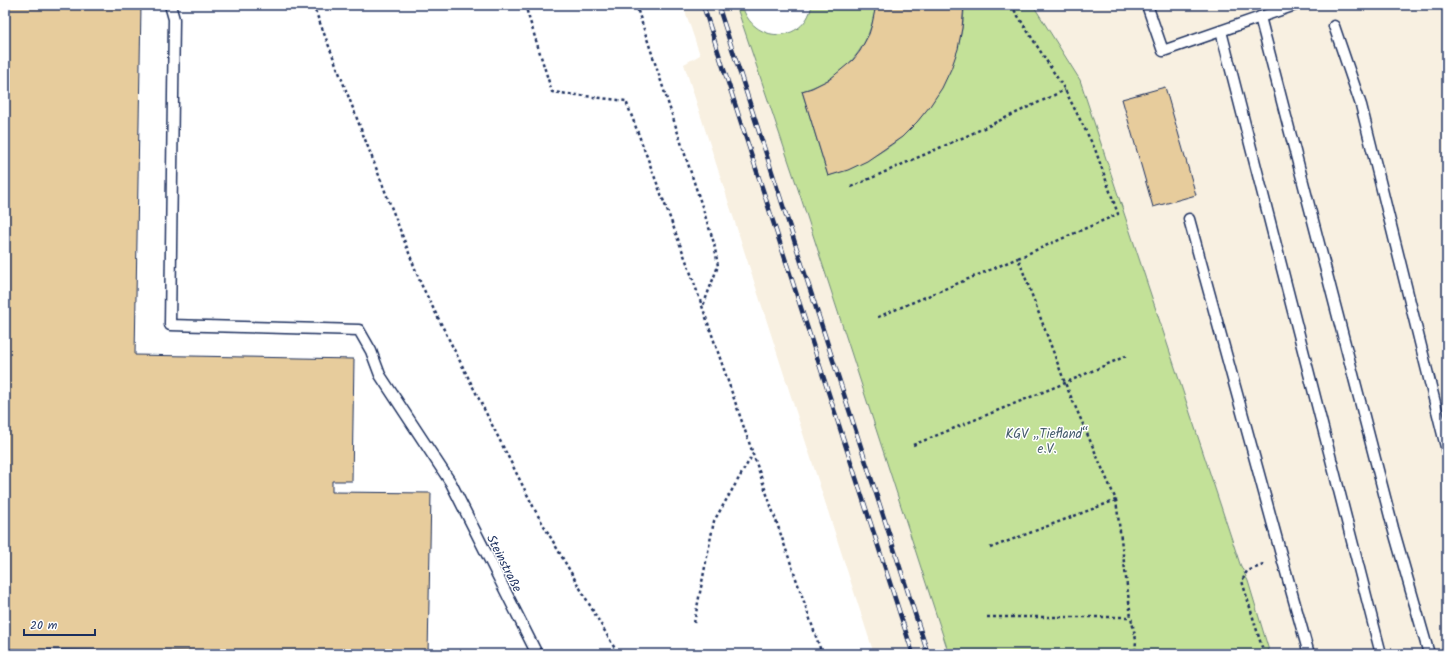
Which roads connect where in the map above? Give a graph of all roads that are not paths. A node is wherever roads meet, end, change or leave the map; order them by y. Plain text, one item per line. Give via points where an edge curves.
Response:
1 (170, 5) edge
2 (1147, 5) edge
3 (1295, 5) edge
4 (1260, 17) junction
5 (1334, 26) dead end
6 (1221, 31) junction
7 (1189, 219) dead end
8 (1447, 451) edge
9 (537, 654) edge
10 (1309, 654) edge
11 (1381, 654) edge
12 (1429, 654) edge

1 - 9 lane, Steinstraße via 174,19 170,325 359,330 371,351 380,376 451,483
2 - 6 lane via 1163,51
3 - 4 lane
4 - 6 lane
4 - 12 lane via 1393,528
5 - 8 lane via 1361,105
6 - 11 lane
7 - 10 lane

